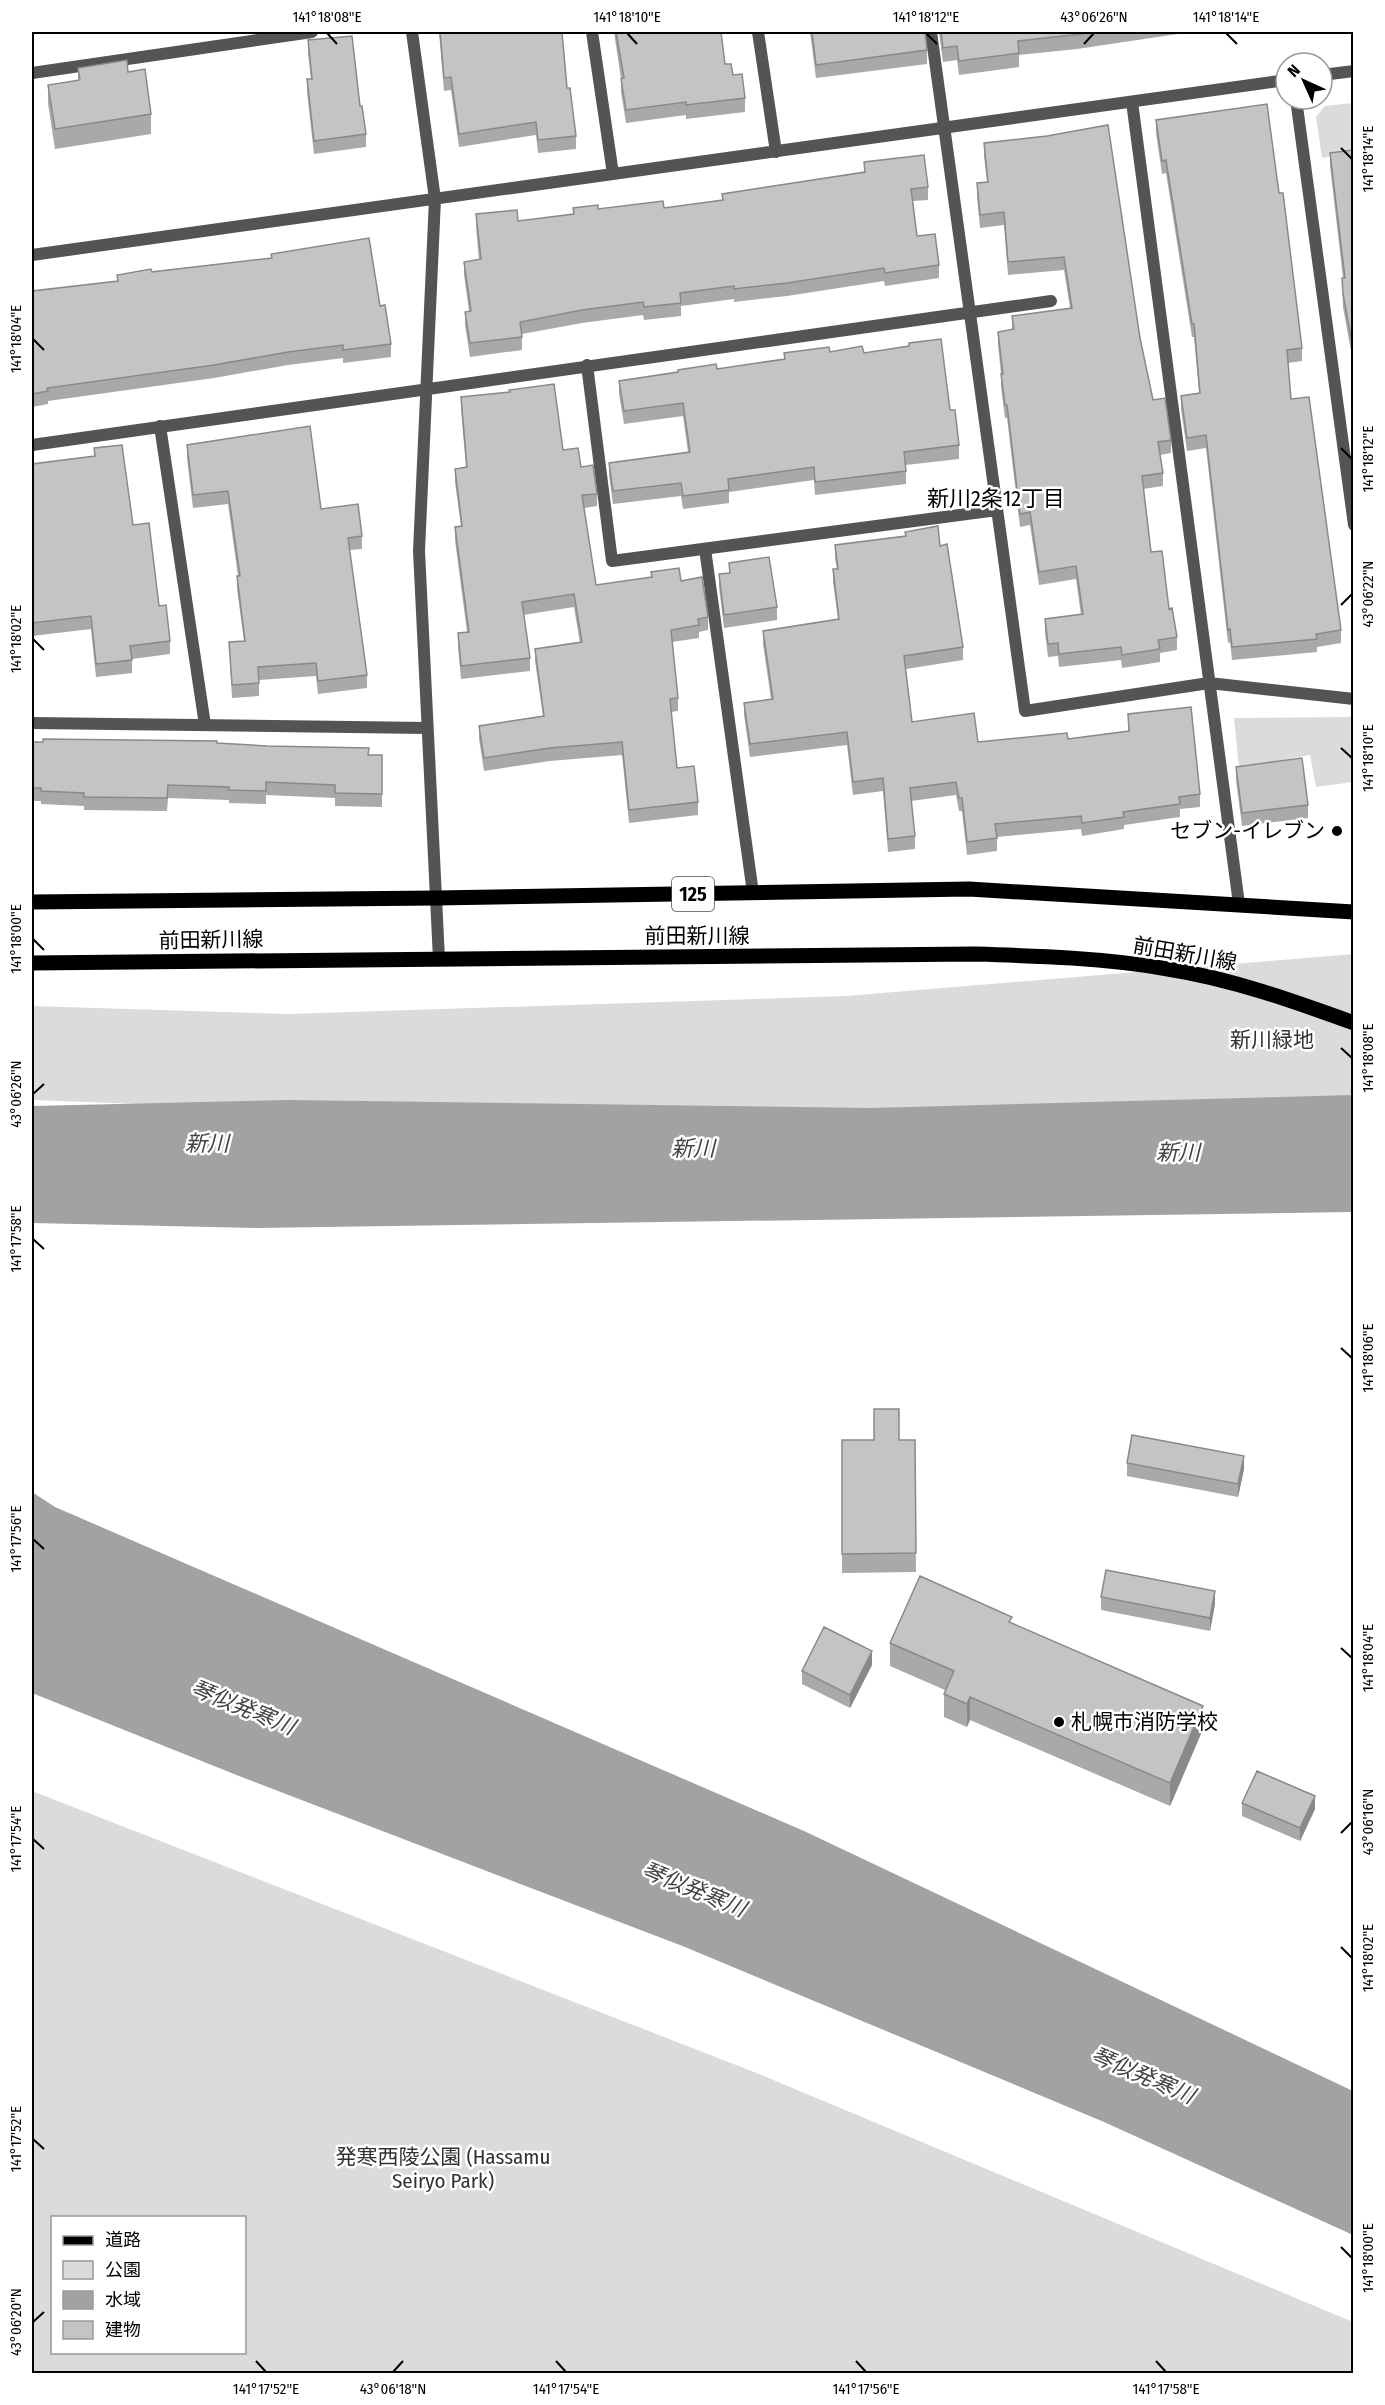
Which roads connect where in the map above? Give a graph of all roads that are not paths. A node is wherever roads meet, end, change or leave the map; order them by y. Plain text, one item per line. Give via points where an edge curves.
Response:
1 (312, 32) edge
2 (412, 32) edge
3 (592, 32) edge
4 (758, 32) edge
5 (931, 32) edge
6 (1353, 71) edge
7 (32, 73) edge
8 (1334, 73) edge
9 (1274, 82) edge
10 (1132, 102) junction
11 (1298, 111) edge
12 (946, 128) junction
13 (776, 152) junction
14 (613, 174) junction
15 (435, 199) junction
16 (32, 255) edge
17 (1051, 301) dead end
18 (969, 313) junction
19 (587, 365) junction
20 (426, 389) junction
21 (160, 426) junction
22 (32, 445) edge
23 (997, 510) junction
24 (1353, 525) edge
25 (705, 549) junction
26 (1209, 683) junction
27 (1353, 699) edge
28 (32, 723) edge
29 (205, 725) junction
30 (427, 728) junction
31 (753, 893) junction
32 (436, 898) junction
33 (32, 902) edge
34 (1239, 904) junction
35 (1353, 912) edge
36 (439, 959) junction
37 (32, 963) edge
38 (1353, 1023) edge

1 - 7 street
2 - 15 street
3 - 14 street
4 - 13 street
5 - 12 street
6 - 8 street
9 - 10 street
10 - 12 street
10 - 26 street
11 - 24 street
12 - 13 street
12 - 18 street
13 - 14 street
14 - 15 street
15 - 16 street
15 - 20 street
17 - 18 street
18 - 19 street
18 - 23 street
19 - 20 street
19 - 25 street via 612,561
20 - 21 street
20 - 30 street via 418,551
21 - 22 street
21 - 29 street
23 - 25 street
23 - 26 street via 1025,711
25 - 31 street
26 - 27 street
26 - 34 street
28 - 29 street
29 - 30 street
30 - 32 street
31 - 32 main road, 前田新川線 / 125
31 - 34 main road, 前田新川線 / 125 via 969,889
32 - 33 main road, 前田新川線 / 125
32 - 36 street
34 - 35 main road, 前田新川線 / 125
36 - 37 main road, 前田新川線
36 - 38 main road, 前田新川線 via 1040,956 1168,969 1235,983

